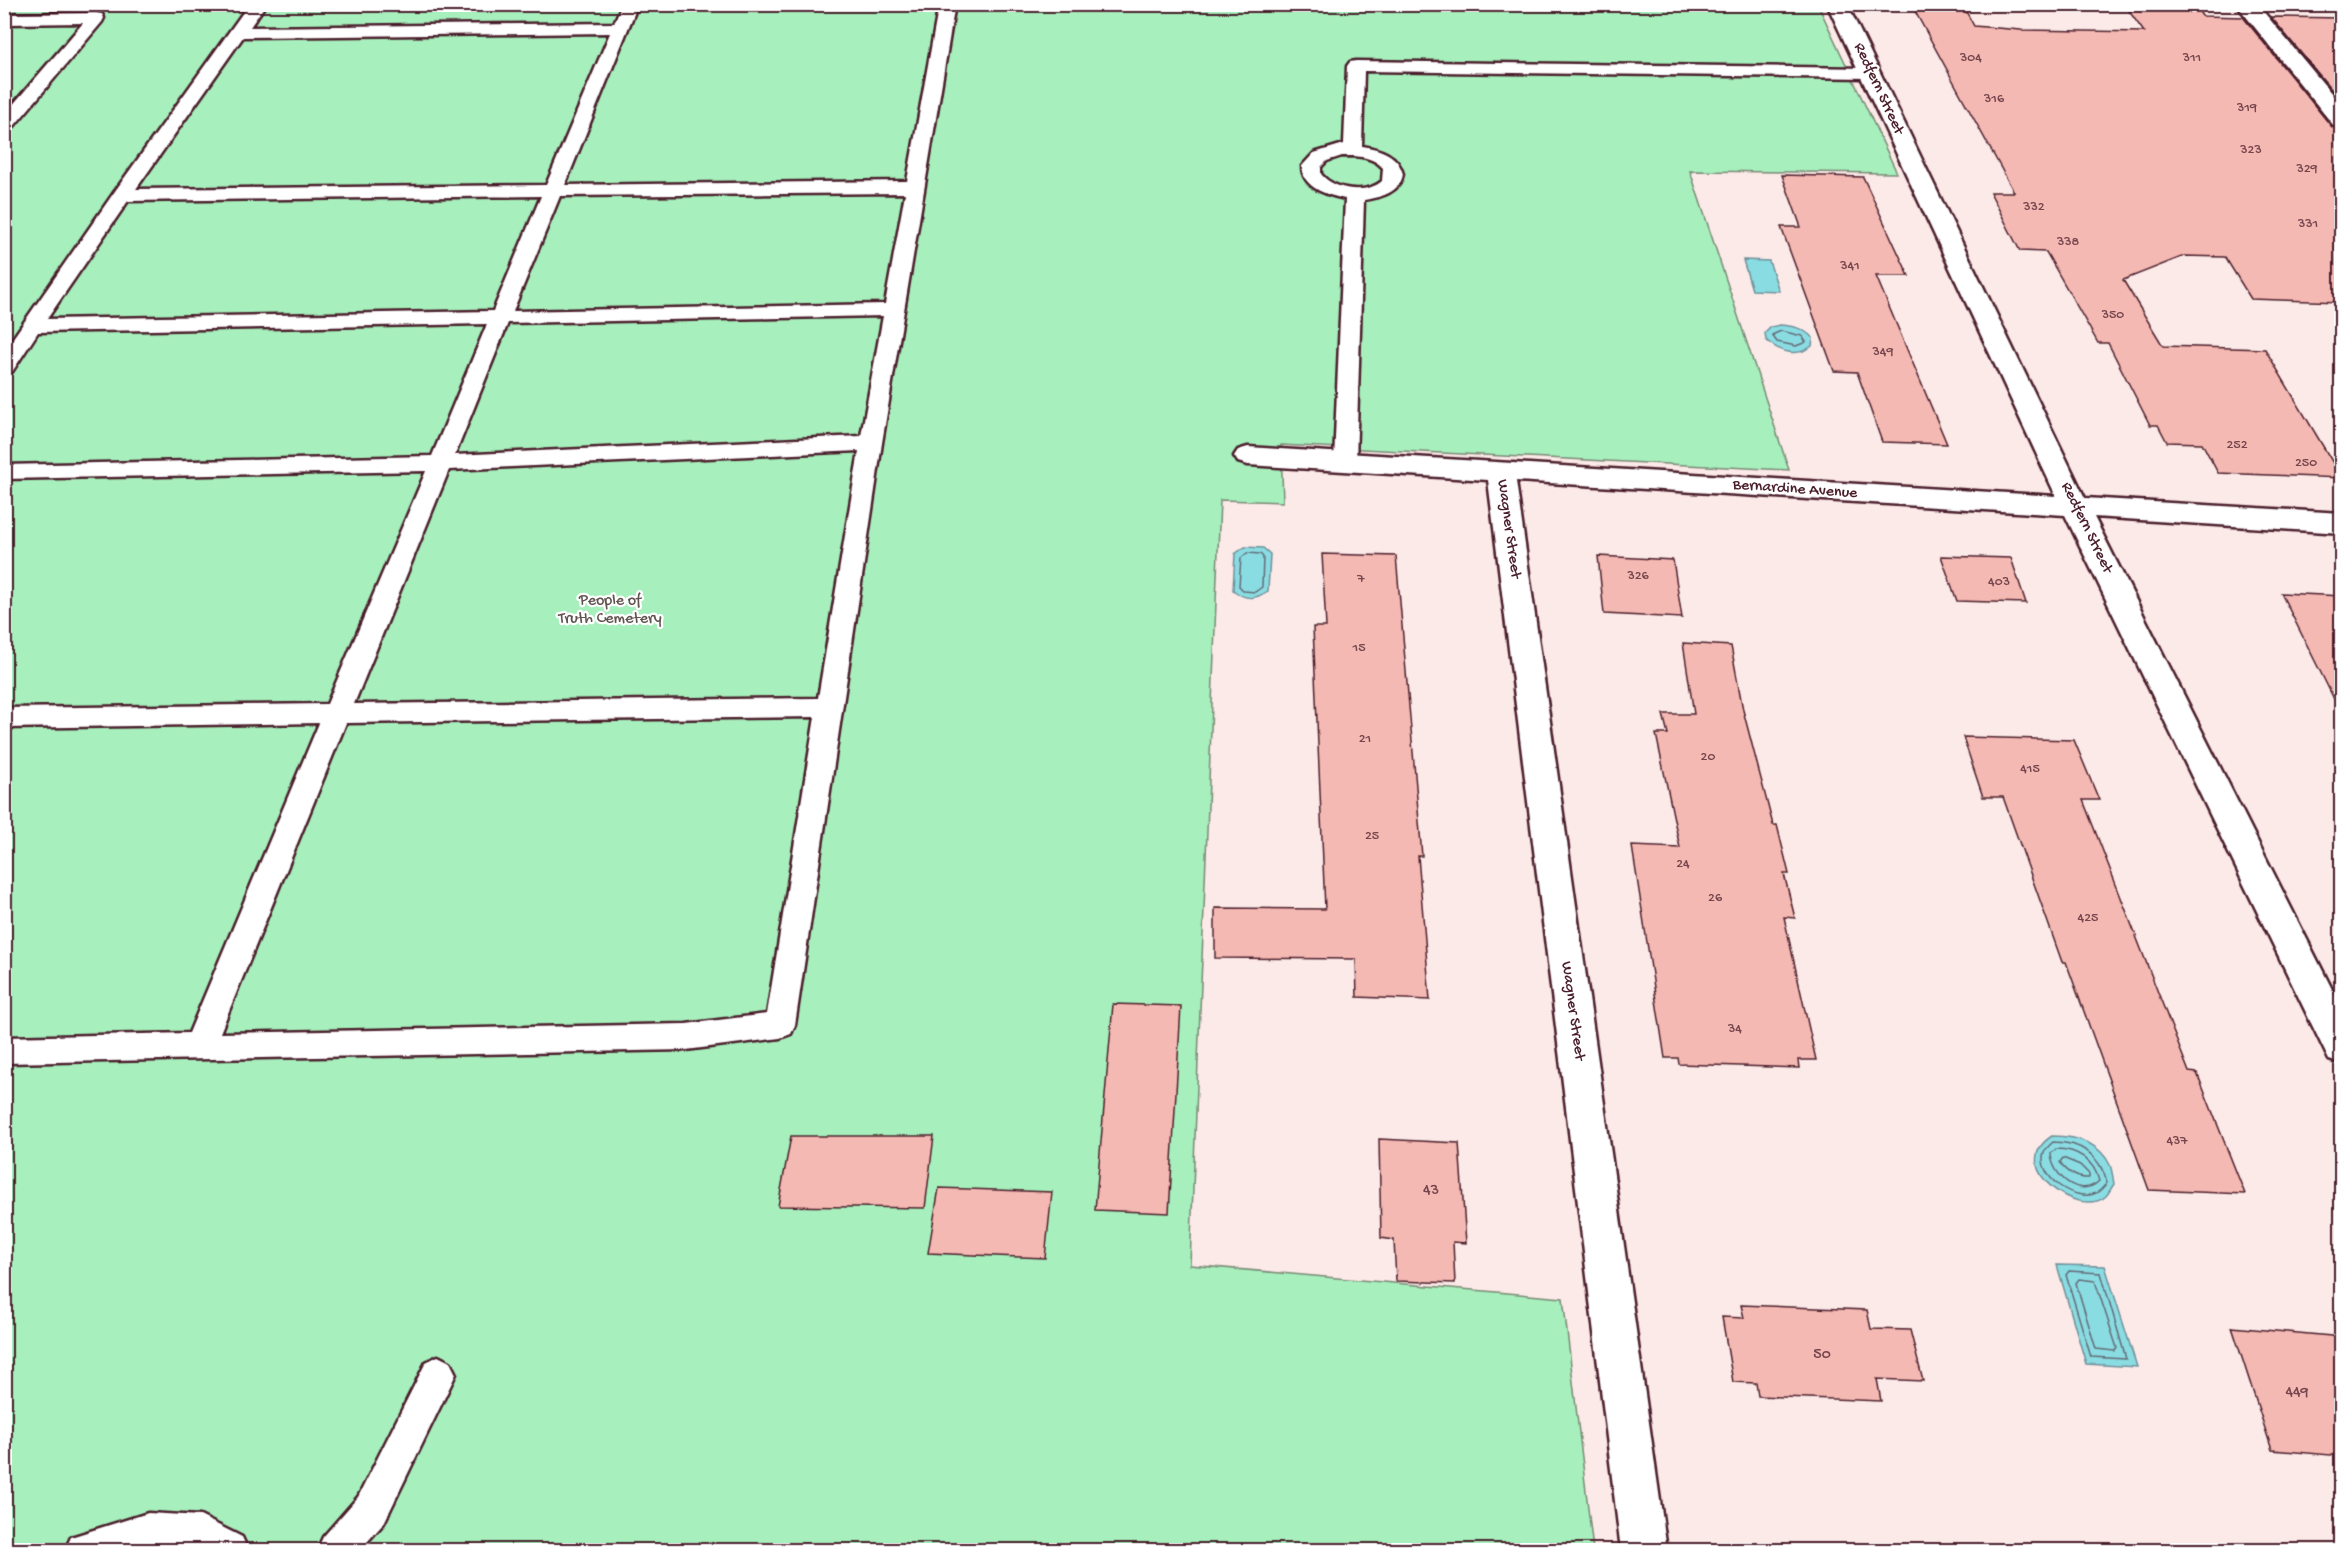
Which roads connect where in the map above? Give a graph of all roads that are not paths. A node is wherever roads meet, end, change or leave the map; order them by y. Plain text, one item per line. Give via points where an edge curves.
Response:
1 (258, 4) edge
2 (630, 4) edge
3 (947, 4) edge
4 (1837, 4) edge
5 (2246, 4) edge
6 (4, 19) edge
7 (621, 28) junction
8 (238, 32) junction
9 (1870, 73) junction
10 (2342, 121) edge
11 (4, 127) edge
12 (1353, 150) junction
13 (915, 187) junction
14 (554, 190) junction
15 (122, 195) junction
16 (1355, 195) junction
17 (894, 310) junction
18 (501, 316) junction
19 (32, 326) junction
20 (4, 367) edge
21 (871, 443) junction
22 (1248, 456) dead end
23 (1346, 462) junction
24 (441, 463) junction
25 (4, 472) edge
26 (1501, 472) junction
27 (2075, 507) junction
28 (2342, 523) edge
29 (830, 707) junction
30 (336, 714) junction
31 (4, 718) edge
32 (199, 1046) junction
33 (2342, 1048) edge
34 (4, 1050) edge
35 (438, 1374) dead end
36 (84, 1551) edge
37 (229, 1551) edge
38 (336, 1551) edge
39 (1644, 1551) edge

1 - 8 lane
2 - 7 lane
3 - 13 lane
4 - 9 street, Redfern Street
5 - 10 street
6 - 11 lane via 96,18
7 - 8 lane
7 - 14 lane
8 - 15 lane
9 - 12 lane via 1356,66
9 - 27 street, Redfern Street
12 - 16 lane via 1384,158 1395,176 1378,192
12 - 16 lane via 1318,158 1310,171 1319,185
13 - 14 lane
13 - 17 lane
14 - 15 lane
14 - 18 lane
15 - 19 lane
16 - 23 lane
17 - 18 lane
17 - 21 lane
18 - 19 lane
18 - 24 lane
19 - 20 lane
21 - 24 lane
21 - 29 lane
22 - 23 street, Bernardine Avenue
23 - 26 street, Bernardine Avenue
24 - 25 lane
24 - 30 lane
26 - 27 street, Bernardine Avenue
26 - 39 street, Wagner Street
27 - 28 street, Bernardine Avenue
27 - 33 street, Redfern Street
29 - 30 lane
29 - 32 lane via 780,1025 686,1037
30 - 31 lane
30 - 32 lane
32 - 34 lane
35 - 38 lane via 371,1510
36 - 37 lane via 148,1532 200,1535

